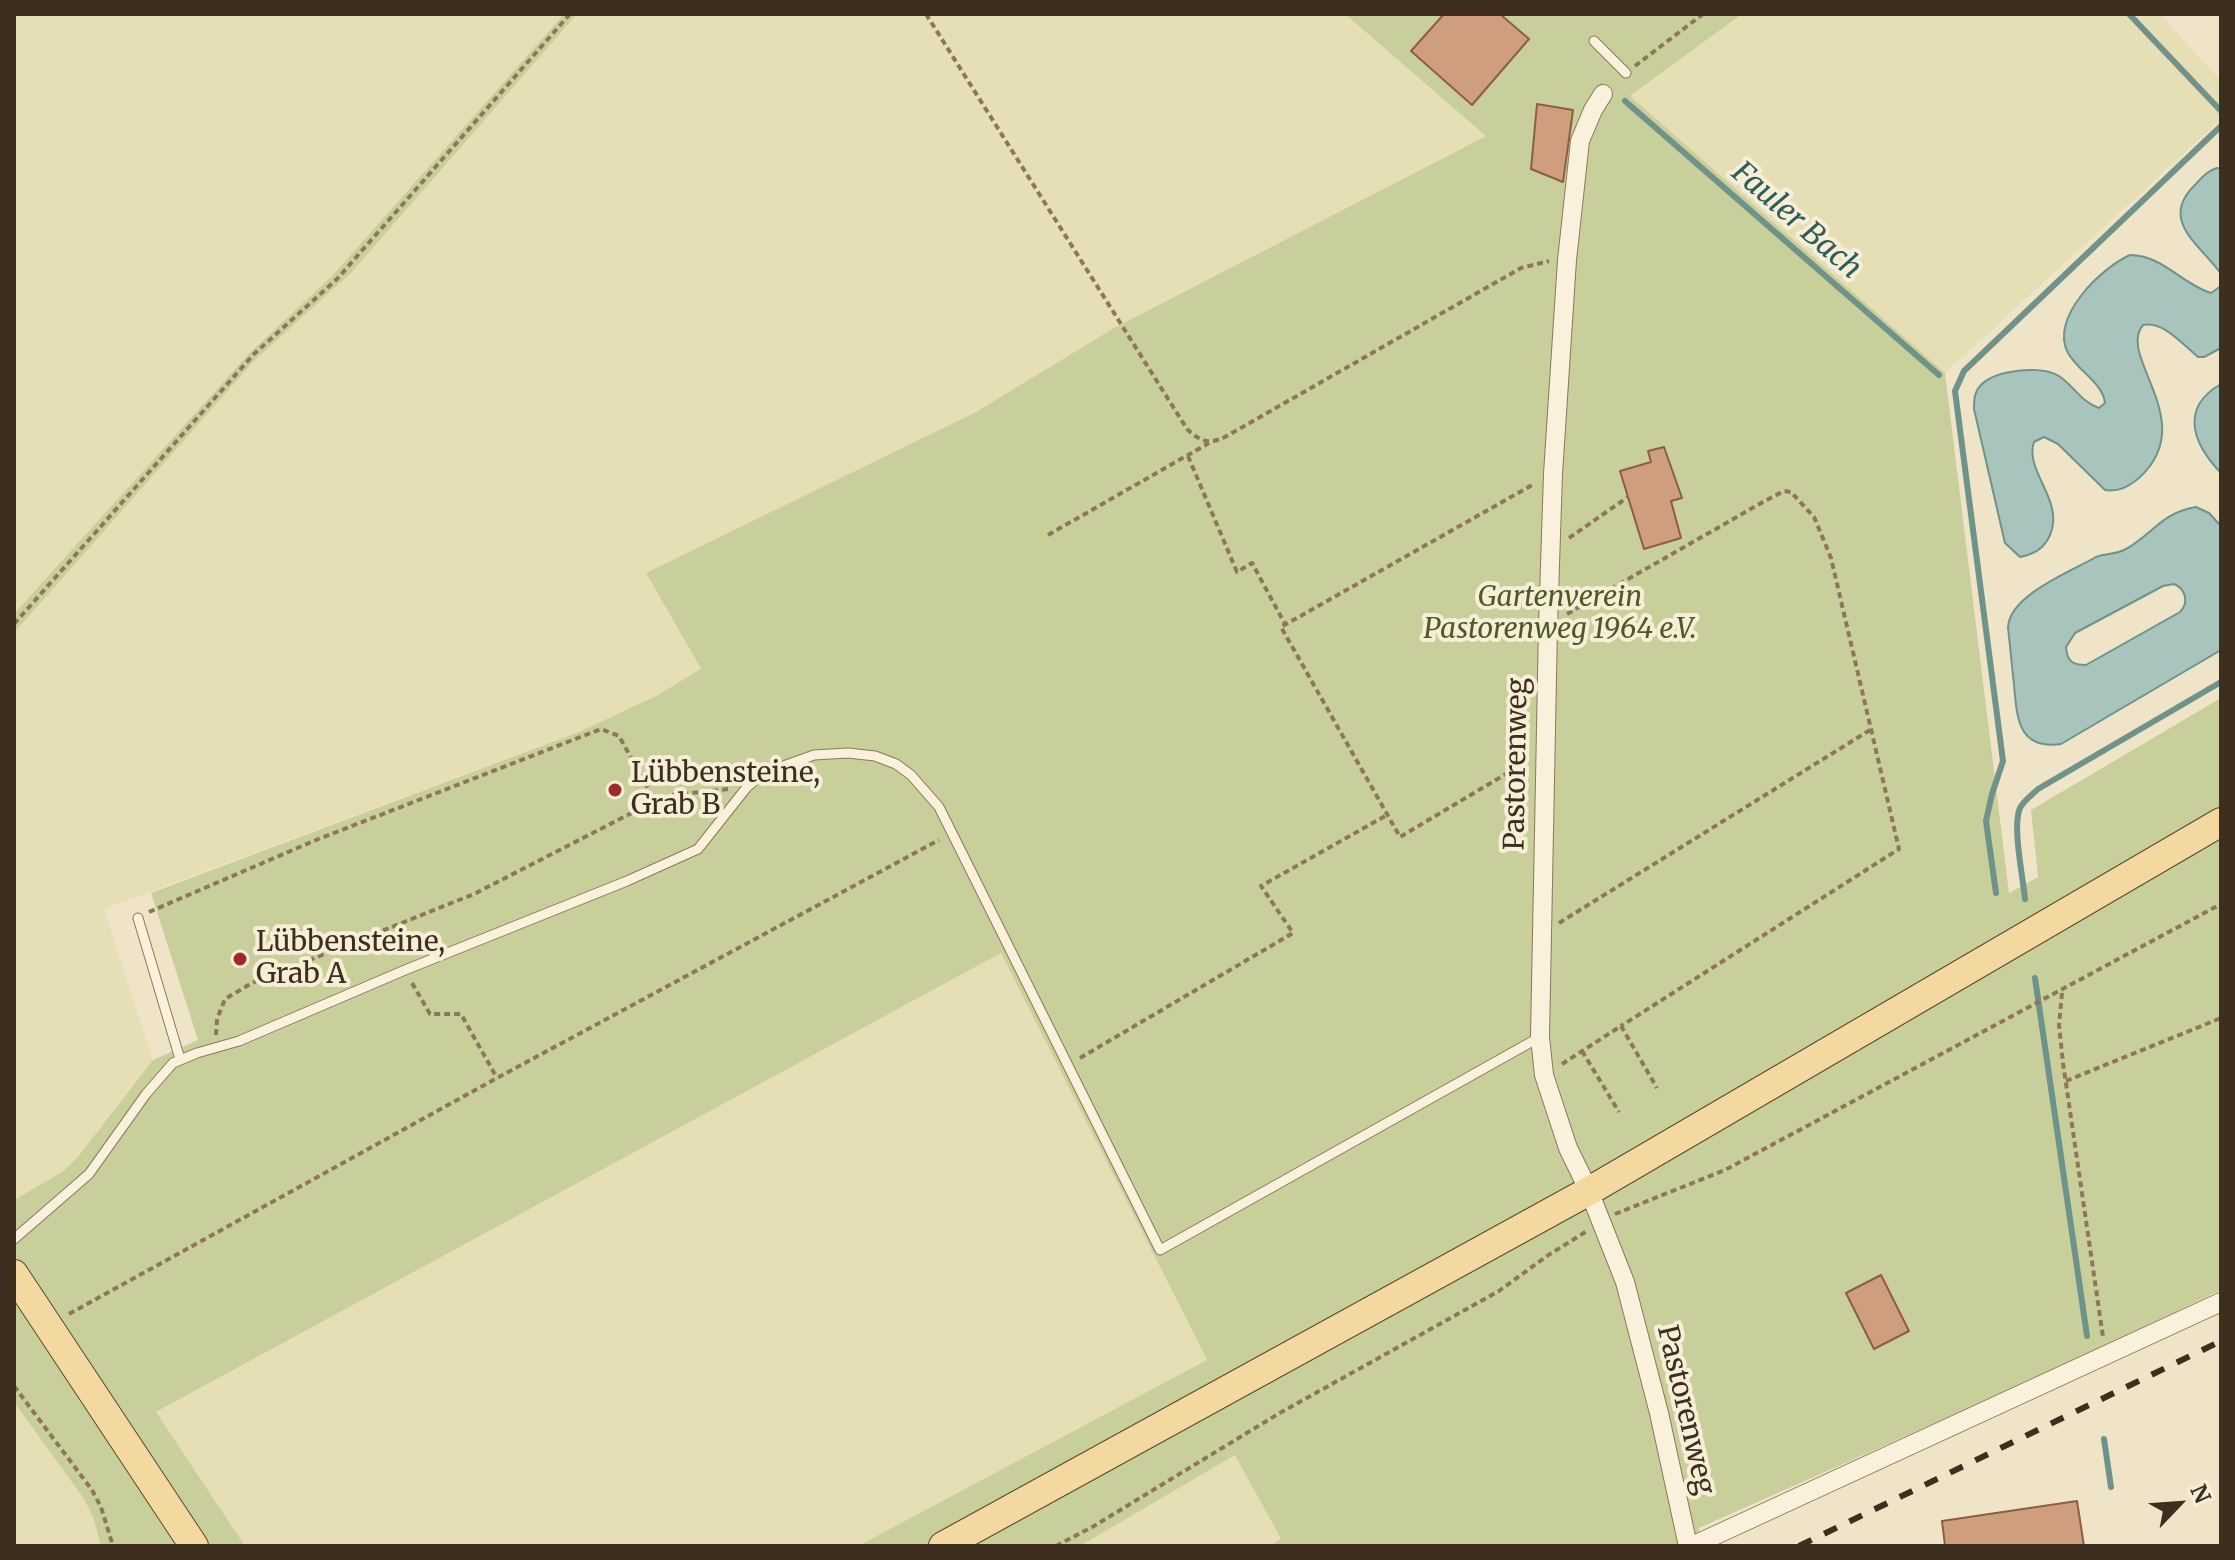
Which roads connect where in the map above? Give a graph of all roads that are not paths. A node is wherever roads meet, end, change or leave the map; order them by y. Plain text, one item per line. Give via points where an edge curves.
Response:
1 (1594, 41) dead end
2 (1626, 73) road end
3 (1603, 94) dead end
4 (2221, 822) edge
5 (138, 918) road end
6 (1540, 1037) junction
7 (180, 1059) junction
8 (1589, 1191) junction
9 (14, 1239) edge
10 (14, 1274) edge
11 (2221, 1302) edge
12 (194, 1546) edge
13 (943, 1546) edge
14 (1690, 1546) edge

1 - 2 lane
3 - 6 street, Pastorenweg via 1580,141 1567,260 1553,474
4 - 8 main road
5 - 7 lane
6 - 7 lane via 1160,1250 939,807 896,764 848,753 814,755 764,773 698,849 239,1041
6 - 8 street, Pastorenweg via 1544,1075 1568,1148
7 - 9 lane via 151,1087 89,1174
8 - 13 main road
8 - 14 street, Pastorenweg via 1640,1334
10 - 12 main road
11 - 14 street, Pastorenweg

